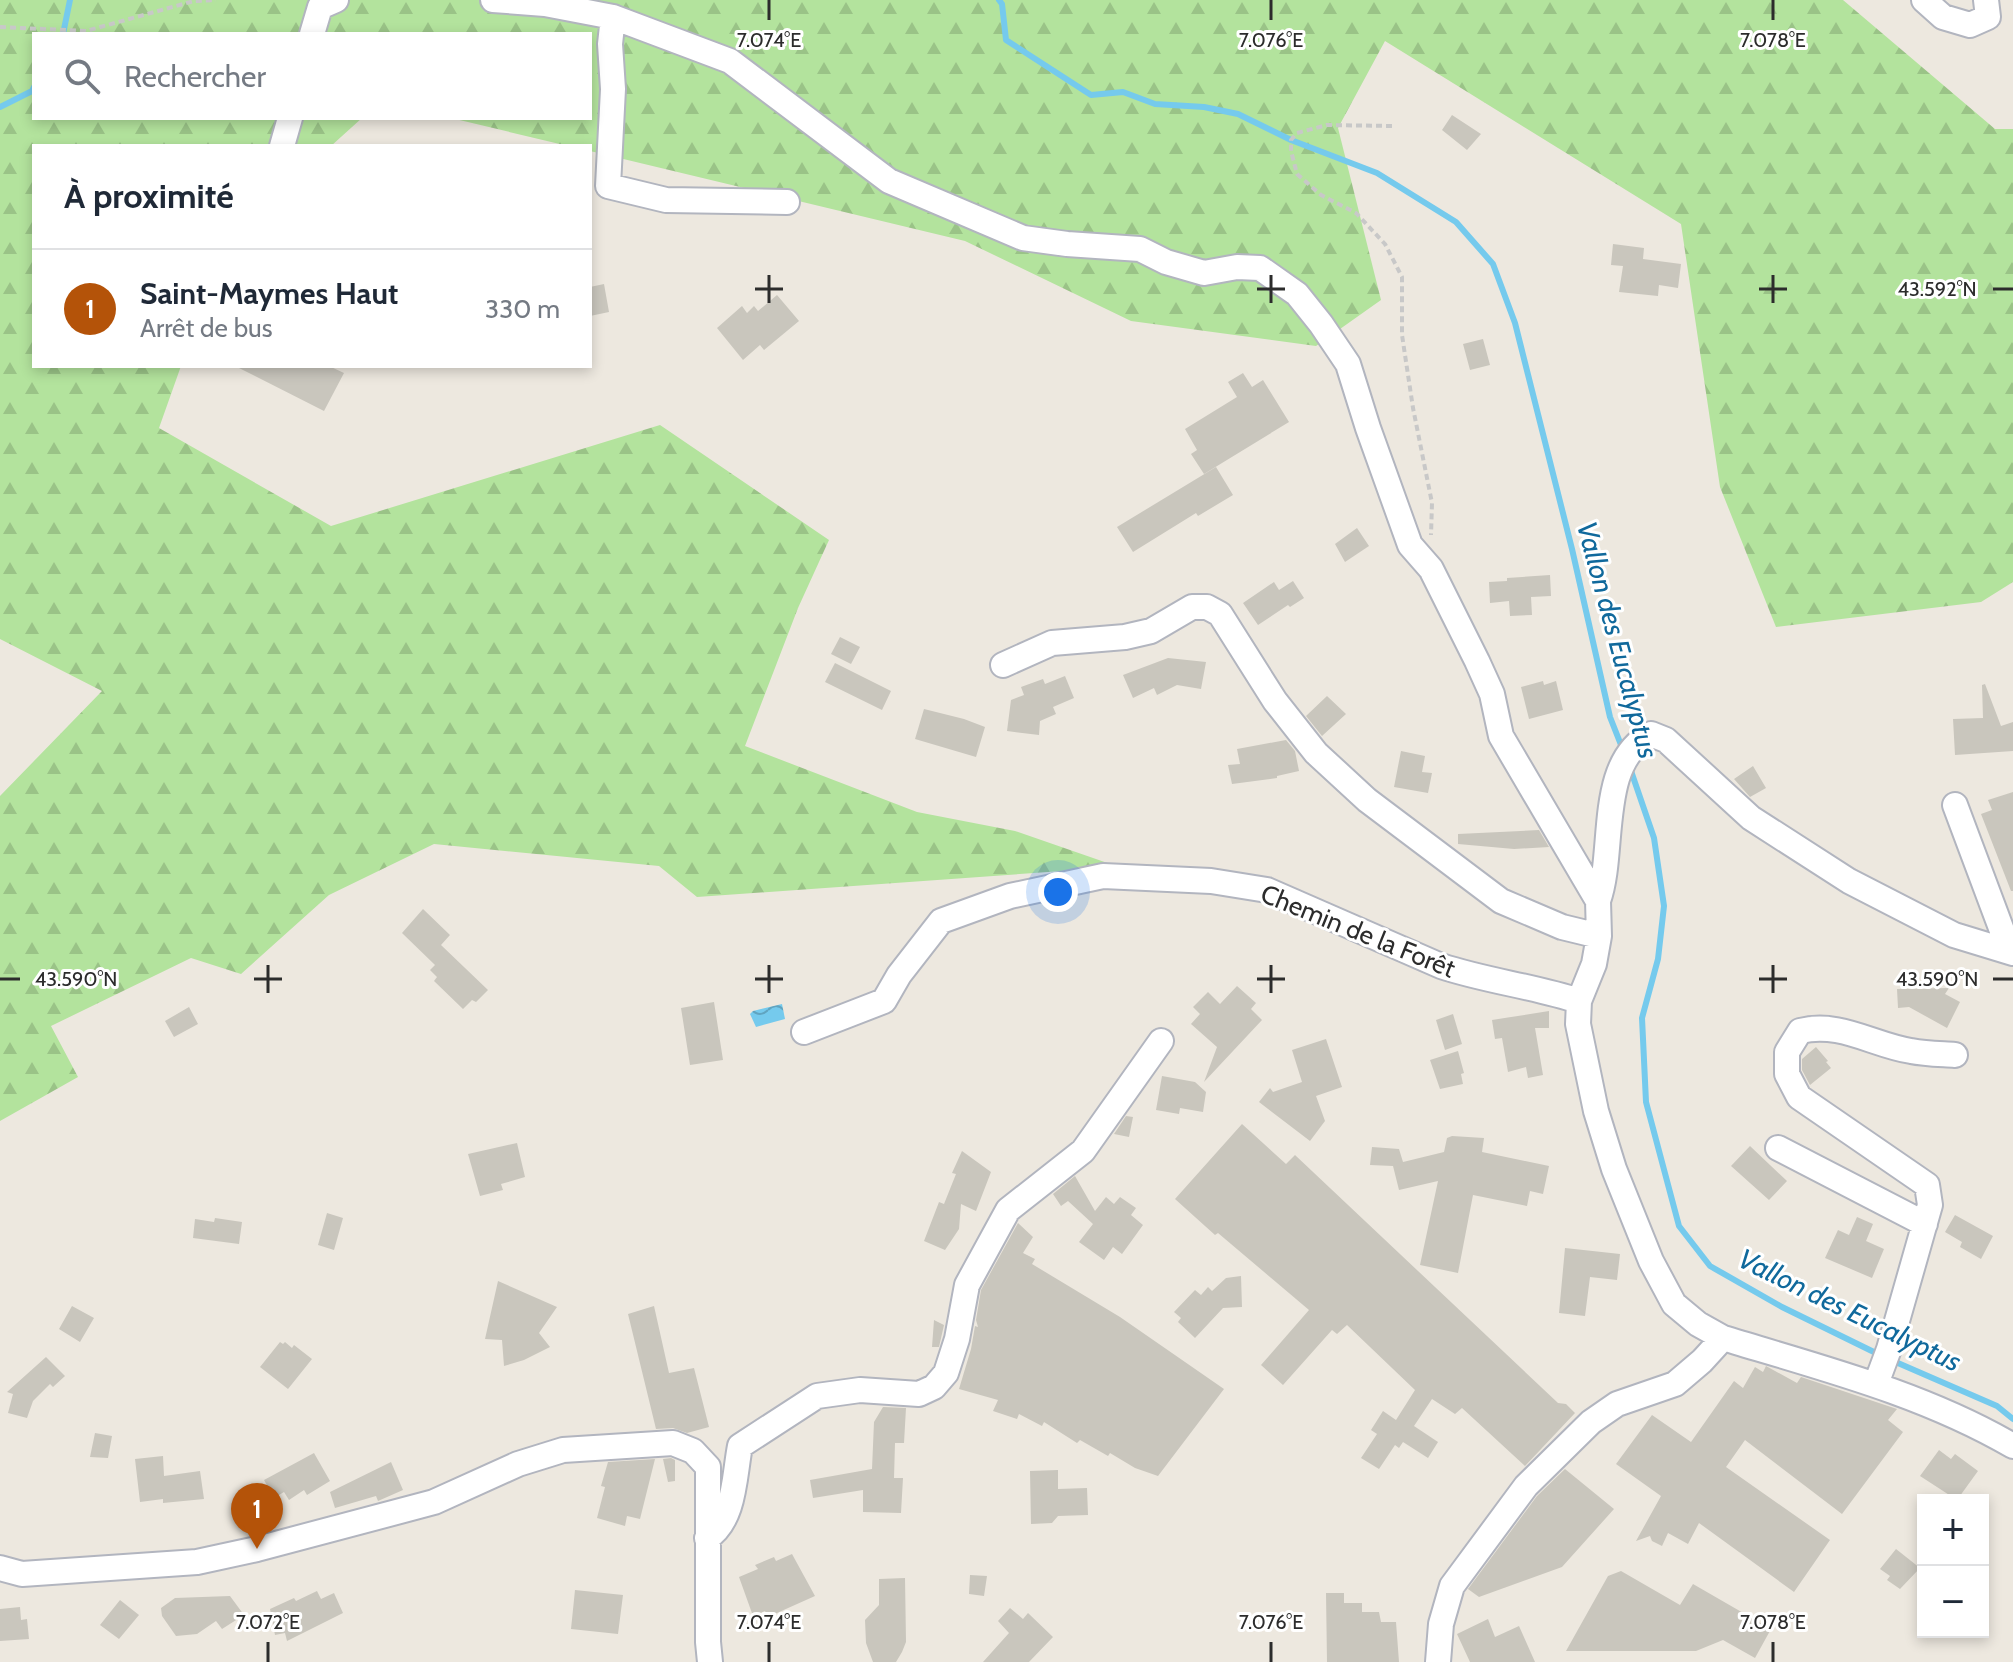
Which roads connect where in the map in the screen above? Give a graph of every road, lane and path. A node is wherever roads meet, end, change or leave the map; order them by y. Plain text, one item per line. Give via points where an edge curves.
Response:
1 (216, 0) edge
2 (336, 0) edge
3 (493, 0) edge
4 (1924, 0) edge
5 (1986, 0) edge
6 (613, 17) junction
7 (0, 27) edge
8 (313, 32) edge
9 (289, 120) edge
10 (1392, 126) dead end
11 (283, 144) edge
12 (787, 202) dead end
13 (1431, 569) junction
14 (1003, 665) dead end
15 (1955, 805) dead end
16 (1598, 901) junction
17 (1599, 936) junction
18 (2012, 953) edge
19 (1579, 1001) junction
20 (804, 1032) dead end
21 (1161, 1041) dead end
22 (1955, 1055) dead end
23 (1778, 1148) dead end
24 (1925, 1224) junction
25 (1723, 1338) junction
26 (1883, 1366) junction
27 (2013, 1446) edge
28 (707, 1538) junction
29 (0, 1568) edge
30 (710, 1662) edge
31 (1438, 1662) edge

1 - 7 path via 194,1 86,31
2 - 8 street via 320,7
3 - 6 street
4 - 5 street via 1943,17 1970,25 1988,17
6 - 12 street via 608,186 666,200
6 - 13 street via 730,61 889,181 1023,238 1140,249 1204,273 1260,268 1297,294 1348,364 1410,545
9 - 11 street
10 - 13 path via 1327,125 1297,133 1291,151 1297,174 1321,195 1356,213 1385,244 1402,277 1402,335 1432,503
13 - 16 street via 1492,694 1501,736
14 - 17 street via 1052,643 1151,631 1192,607 1207,607 1220,614 1275,701 1316,753 1367,800 1501,901
15 - 18 street
16 - 17 street
16 - 18 street via 1619,770 1636,742 1651,734 1666,740 1751,818 1849,881 1954,935
17 - 19 street
19 - 20 street, Chemin de la Forêt via 1466,975 1267,890 1211,881 1103,876 1010,896 941,921 884,1001
19 - 25 street via 1578,1024 1596,1111 1651,1261 1674,1304
21 - 28 street via 1083,1151 1008,1210 967,1285 946,1373 934,1387 919,1394 860,1390 817,1396 740,1446 728,1511 720,1529
22 - 24 street via 1909,1051 1816,1027 1800,1031 1787,1052 1787,1074 1799,1097 1927,1185 1930,1205
23 - 24 street
24 - 26 street
25 - 26 street
25 - 31 street via 1675,1384 1617,1404 1591,1422 1526,1486 1452,1586
26 - 27 street
28 - 29 street via 708,1467 693,1451 673,1443 563,1450 434,1502 197,1562 22,1574
28 - 30 street

